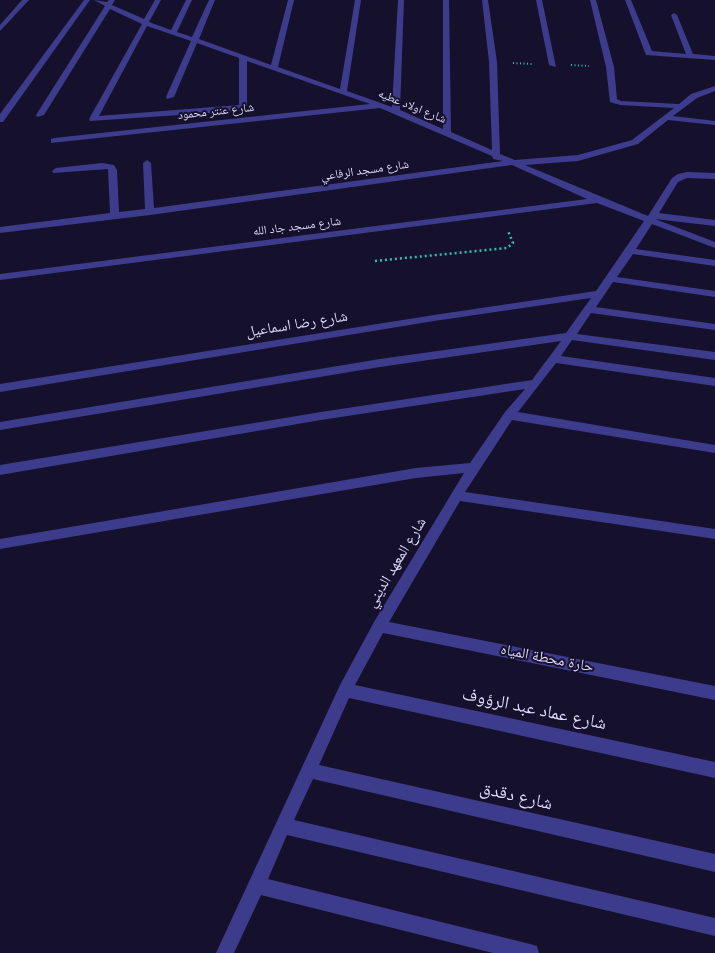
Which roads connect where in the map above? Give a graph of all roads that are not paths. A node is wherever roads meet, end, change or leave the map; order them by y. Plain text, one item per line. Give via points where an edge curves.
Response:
1 (26, 0) edge
2 (88, 0) edge
3 (96, 0) edge
4 (158, 0) edge
5 (189, 0) edge
6 (212, 0) edge
7 (291, 0) edge
8 (358, 0) edge
9 (401, 0) edge
10 (446, 0) edge
11 (485, 0) edge
12 (538, 0) edge
13 (593, 0) edge
14 (628, 0) edge
15 (110, 3) edge
16 (674, 16) dead end
17 (146, 23) junction
18 (0, 29) edge
19 (173, 33) junction
20 (195, 41) junction
21 (691, 57) junction
22 (243, 58) junction
23 (715, 58) edge
24 (553, 65) dead end
25 (274, 68) junction
26 (715, 88) edge
27 (343, 91) junction
28 (170, 97) dead end
29 (380, 106) junction
30 (682, 106) junction
31 (396, 111) junction
32 (40, 115) dead end
33 (667, 118) junction
34 (0, 120) edge
35 (715, 123) edge
36 (447, 134) junction
37 (54, 141) dead end
38 (496, 157) junction
39 (510, 163) junction
40 (147, 164) dead end
41 (56, 171) dead end
42 (715, 176) edge
43 (598, 200) junction
44 (150, 212) junction
45 (115, 216) junction
46 (651, 218) junction
47 (715, 223) edge
48 (0, 230) edge
49 (715, 245) edge
50 (630, 251) junction
51 (715, 264) edge
52 (0, 277) edge
53 (610, 279) junction
54 (599, 294) junction
55 (715, 294) edge
56 (588, 309) junction
57 (715, 327) edge
58 (568, 336) junction
59 (715, 356) edge
60 (553, 359) junction
61 (715, 382) edge
62 (536, 383) junction
63 (0, 388) edge
64 (509, 415) junction
65 (0, 426) edge
66 (715, 449) edge
67 (474, 467) junction
68 (0, 470) edge
69 (456, 496) junction
70 (715, 534) edge
71 (0, 544) edge
72 (379, 626) junction
73 (345, 690) junction
74 (715, 693) edge
75 (308, 770) junction
76 (715, 770) edge
77 (283, 826) junction
78 (715, 863) edge
79 (256, 885) junction
80 (715, 927) edge
81 (224, 953) edge
82 (530, 953) edge

1 - 18 street
2 - 34 street
3 - 15 street, شارع اولاد عطيه
4 - 17 street
5 - 19 street
6 - 20 street
7 - 25 street
8 - 27 street
9 - 31 street
10 - 36 street
11 - 38 street via 493,62
12 - 24 street
13 - 30 street via 610,67 613,100
14 - 21 street via 646,50 656,55
15 - 17 street, شارع اولاد عطيه
15 - 32 street
16 - 21 street
17 - 19 street, شارع اولاد عطيه
17 - 22 street via 92,117 98,120 237,109 242,106
19 - 20 street, شارع اولاد عطيه
20 - 22 street, شارع اولاد عطيه
20 - 28 street
21 - 23 street
22 - 25 street, شارع اولاد عطيه
25 - 27 street, شارع اولاد عطيه
26 - 30 street, شارع مسجد الرفاعي via 694,96
27 - 29 street, شارع اولاد عطيه
29 - 31 street, شارع اولاد عطيه
29 - 37 street, شارع عنتر محمود
30 - 33 street, شارع مسجد الرفاعي
31 - 36 street, شارع اولاد عطيه
33 - 35 street
33 - 39 street, شارع مسجد الرفاعي via 636,142 609,151 578,158
36 - 38 street, شارع اولاد عطيه
38 - 39 street, شارع اولاد عطيه
39 - 43 street, شارع اولاد عطيه
39 - 44 street, شارع مسجد الرفاعي
40 - 44 street
41 - 45 street via 111,168
42 - 46 street, شارع المعهد الديني via 681,176 675,180
43 - 46 street, شارع اولاد عطيه
43 - 52 street, شارع مسجد جاد الله
44 - 45 street, شارع مسجد الرفاعي
45 - 48 street, شارع مسجد الرفاعي
46 - 47 street
46 - 49 street, شارع اولاد عطيه
46 - 50 street, شارع المعهد الديني
50 - 51 street
50 - 53 street, شارع المعهد الديني
53 - 54 street, شارع المعهد الديني
53 - 55 street
54 - 56 street, شارع المعهد الديني
54 - 63 street, شارع رضا اسماعيل
56 - 57 street
56 - 58 street, شارع المعهد الديني
58 - 59 street
58 - 60 street, شارع المعهد الديني
58 - 65 street via 398,360
60 - 61 street
60 - 62 street, شارع المعهد الديني
62 - 64 street, شارع المعهد الديني
62 - 68 street
64 - 66 street
64 - 67 street, شارع المعهد الديني
67 - 69 street, شارع المعهد الديني
67 - 71 street via 416,472
69 - 70 street
69 - 72 street, شارع المعهد الديني
72 - 73 street, شارع المعهد الديني
72 - 74 street, حارة محطة المياه
73 - 75 street, شارع المعهد الديني
73 - 76 street, شارع عماد عبد الرؤوف
75 - 77 street, شارع المعهد الديني
75 - 78 street, شارع دقدق
77 - 79 street, شارع المعهد الديني
77 - 80 street
79 - 81 street, شارع المعهد الديني
79 - 82 street

